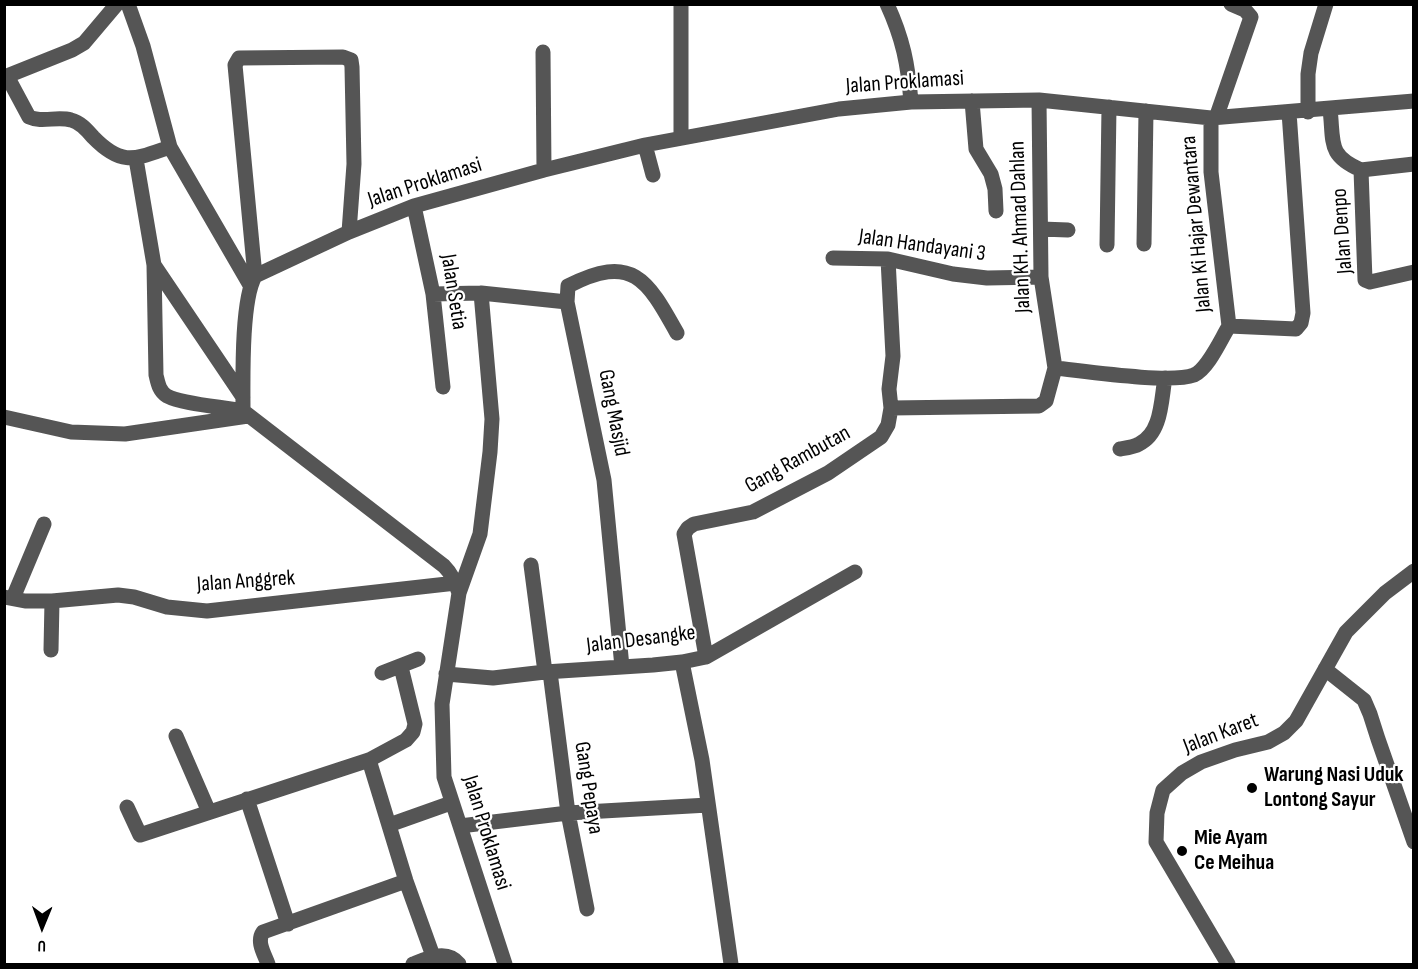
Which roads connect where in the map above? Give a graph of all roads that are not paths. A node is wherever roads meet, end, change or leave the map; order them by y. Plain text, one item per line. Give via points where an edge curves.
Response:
1 (117, 4) edge
2 (128, 4) edge
3 (681, 4) edge
4 (887, 4) edge
5 (1231, 4) edge
6 (1326, 4) edge
7 (543, 52) dead end
8 (6, 76) edge
9 (1039, 100) junction
10 (972, 101) junction
11 (1413, 101) edge
12 (911, 102) junction
13 (1109, 107) junction
14 (1330, 109) junction
15 (1146, 111) junction
16 (1289, 112) junction
17 (1308, 112) junction
18 (1213, 118) junction
19 (681, 138) junction
20 (645, 145) junction
21 (170, 147) junction
22 (136, 159) junction
23 (1413, 164) edge
24 (544, 170) junction
25 (1361, 170) junction
26 (653, 175) dead end
27 (414, 206) junction
28 (996, 211) dead end
29 (1041, 229) junction
30 (1068, 230) dead end
31 (349, 232) junction
32 (1144, 244) dead end
33 (1107, 245) dead end
34 (833, 258) dead end
35 (888, 259) junction
36 (154, 265) junction
37 (1413, 272) edge
38 (1041, 277) junction
39 (252, 281) junction
40 (433, 294) junction
41 (481, 294) junction
42 (567, 302) junction
43 (1229, 326) junction
44 (677, 333) dead end
45 (1054, 368) junction
46 (1165, 378) junction
47 (443, 387) dead end
48 (244, 408) junction
49 (891, 408) junction
50 (4, 417) edge
51 (1120, 449) dead end
52 (44, 524) dead end
53 (531, 565) dead end
54 (1413, 571) edge
55 (855, 572) dead end
56 (457, 588) junction
57 (9, 598) edge
58 (52, 601) junction
59 (51, 650) dead end
60 (706, 657) junction
61 (418, 659) dead end
62 (682, 662) junction
63 (401, 667) junction
64 (622, 667) junction
65 (1325, 669) junction
66 (547, 672) junction
67 (382, 673) dead end
68 (446, 674) junction
69 (176, 736) dead end
70 (369, 760) junction
71 (247, 799) junction
72 (451, 803) junction
73 (708, 805) junction
74 (1407, 805) edge
75 (127, 807) dead end
76 (209, 812) junction
77 (568, 813) junction
78 (389, 825) junction
79 (460, 826) junction
80 (1413, 842) edge
81 (406, 881) junction
82 (587, 909) dead end
83 (288, 924) junction
84 (434, 956) junction
85 (268, 964) edge
86 (413, 964) edge
87 (459, 964) edge
88 (505, 964) edge
89 (731, 964) edge
90 (1228, 964) edge

1 - 8 street via 84,43
2 - 21 street
3 - 19 street
4 - 12 street via 908,64
5 - 18 street via 1251,17
6 - 17 street via 1311,53
7 - 24 street
8 - 22 street via 29,117 72,120 113,153
9 - 10 street, Jalan Proklamasi
9 - 13 street, Jalan Proklamasi
9 - 29 street, Jalan KH. Ahmad Dahlan
10 - 12 street, Jalan Proklamasi
10 - 28 street via 976,149 991,174
11 - 14 street, Jalan Proklamasi
12 - 19 street, Jalan Proklamasi via 840,109
13 - 15 street, Jalan Proklamasi
13 - 33 street
14 - 17 street, Jalan Proklamasi
14 - 25 street, Jalan Denpo via 1337,156
15 - 18 street, Jalan Proklamasi
15 - 32 street
16 - 17 street, Jalan Proklamasi
16 - 18 street, Jalan Proklamasi
16 - 43 street via 1301,323 1296,329
18 - 43 street, Jalan Ki Hajar Dewantara via 1211,172
19 - 20 street, Jalan Proklamasi
20 - 24 street, Jalan Proklamasi
20 - 26 street
21 - 22 street
21 - 39 street
22 - 36 street
23 - 25 street
24 - 27 street, Jalan Proklamasi
25 - 37 street, Jalan Denpo via 1365,280
27 - 31 street, Jalan Proklamasi
27 - 40 street, Jalan Setia
29 - 30 street
29 - 38 street, Jalan KH. Ahmad Dahlan
31 - 39 street, Jalan Proklamasi
31 - 39 street via 354,164 351,60 239,58 235,65
34 - 35 street, Jalan Handayani 3
35 - 38 street, Jalan Handayani 3 via 987,278
35 - 49 street, Gang Rambutan via 893,356
36 - 48 street
36 - 48 street via 156,375 160,390 180,400
38 - 45 street, Jalan KH. Ahmad Dahlan
39 - 48 street via 244,344
40 - 41 street
40 - 47 street, Jalan Setia
41 - 42 street
41 - 56 street, Jalan Proklamasi via 492,419 490,452 480,534
42 - 44 street via 568,286 593,276 623,271 642,281 654,294
42 - 64 street, Gang Masjid via 604,480
43 - 46 street via 1204,367 1194,375
45 - 46 street
45 - 49 street via 1046,401 1039,406
46 - 51 street via 1156,428 1139,444
48 - 50 street via 125,434 71,432
48 - 56 street via 444,566
49 - 60 street, Gang Rambutan via 888,425 880,437 828,473 753,512 688,528 685,546
52 - 57 street
53 - 66 street, Gang Pepaya
54 - 65 street, Jalan Karet via 1384,593 1346,632
55 - 60 street, Jalan Desangke
56 - 58 street, Jalan Anggrek via 207,611 167,607 118,595
56 - 68 street, Jalan Proklamasi
57 - 58 street, Jalan Anggrek
58 - 59 street
60 - 62 street, Jalan Desangke
61 - 63 street
62 - 64 street, Jalan Desangke
62 - 73 street
63 - 67 street
63 - 70 street via 415,720 413,732
64 - 66 street, Jalan Desangke
65 - 74 street via 1364,700
65 - 90 street, Jalan Karet via 1296,721 1284,733 1268,742 1201,762 1163,790 1156,813 1156,842
66 - 68 street, Jalan Desangke via 493,678
66 - 77 street, Gang Pepaya
68 - 72 street, Jalan Proklamasi via 442,704 444,777
69 - 76 street
70 - 71 street
70 - 78 street
71 - 76 street
71 - 83 street
72 - 78 street
72 - 79 street, Jalan Proklamasi
73 - 77 street
73 - 89 street
74 - 80 street
75 - 76 street via 140,835
77 - 79 street
77 - 82 street, Gang Pepaya
78 - 81 street
79 - 88 street, Jalan Proklamasi
81 - 83 street
81 - 84 street
83 - 85 street via 260,936
84 - 86 street
84 - 87 street via 453,958

